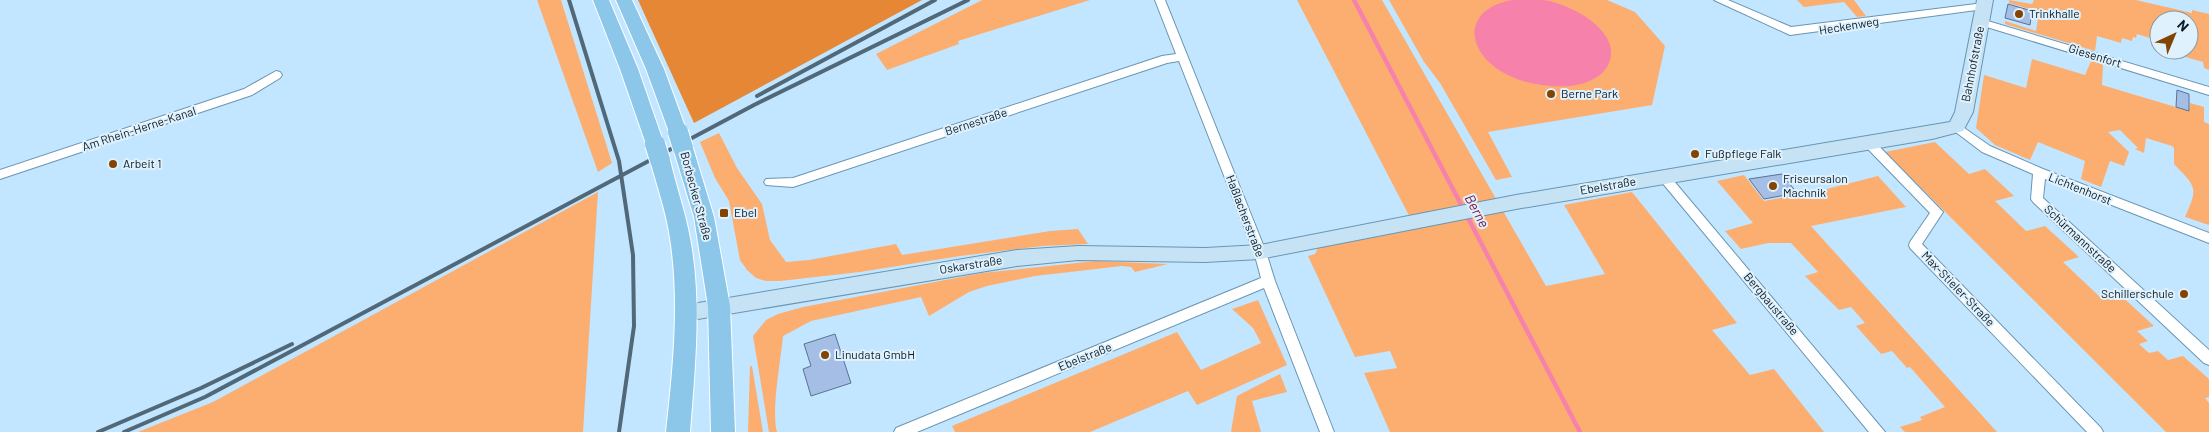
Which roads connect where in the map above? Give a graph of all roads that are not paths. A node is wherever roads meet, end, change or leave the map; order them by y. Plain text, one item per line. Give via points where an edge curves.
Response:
1 (601, 0) edge
2 (624, 0) edge
3 (1160, 0) edge
4 (1719, 0) edge
5 (1983, 9) edge
6 (1182, 57) junction
7 (276, 75) dead end
8 (2209, 91) edge
9 (1957, 127) junction
10 (1869, 143) junction
11 (2039, 172) junction
12 (0, 175) edge
13 (1664, 177) junction
14 (770, 182) dead end
15 (2209, 238) edge
16 (1260, 252) junction
17 (1268, 281) junction
18 (719, 306) junction
19 (686, 313) junction
20 (2209, 359) edge
21 (678, 432) edge
22 (723, 432) edge
23 (901, 432) edge
24 (1328, 432) edge
25 (1878, 432) edge
26 (2096, 432) edge

1 - 19 main road, Borbecker Straße via 658,152 680,237
2 - 18 main road, Borbecker Straße via 654,69 704,217
3 - 6 street, Haßlacherstraße
4 - 5 street, Heckenweg via 1790,30 1800,31
5 - 8 street, Giesenfort
5 - 9 street, Bahnhofstraße via 1964,112
6 - 14 street, Bernestraße via 1156,62 793,184
6 - 16 street, Haßlacherstraße
7 - 12 street, Am Rhein-Herne-Kanal via 248,92
9 - 10 street, Ebelstraße
9 - 11 street, Lichtenhorst via 1986,149
10 - 13 street, Ebelstraße
10 - 26 street, Max-Stieler-Straße via 1937,212 1915,245
11 - 15 street, Lichtenhorst
11 - 20 street, Schürmannstraße via 2037,199
13 - 16 street, Ebelstraße via 1428,218
13 - 25 street, Bergbaustraße
16 - 17 street, Haßlacherstraße
16 - 18 street, Oskarstraße via 1205,255 1078,253 1017,258
17 - 23 street, Ebelstraße
17 - 24 street, Haßlacherstraße
18 - 19 street, Oskarstraße
18 - 22 main road, Borbecker Straße
19 - 21 main road, Borbecker Straße

